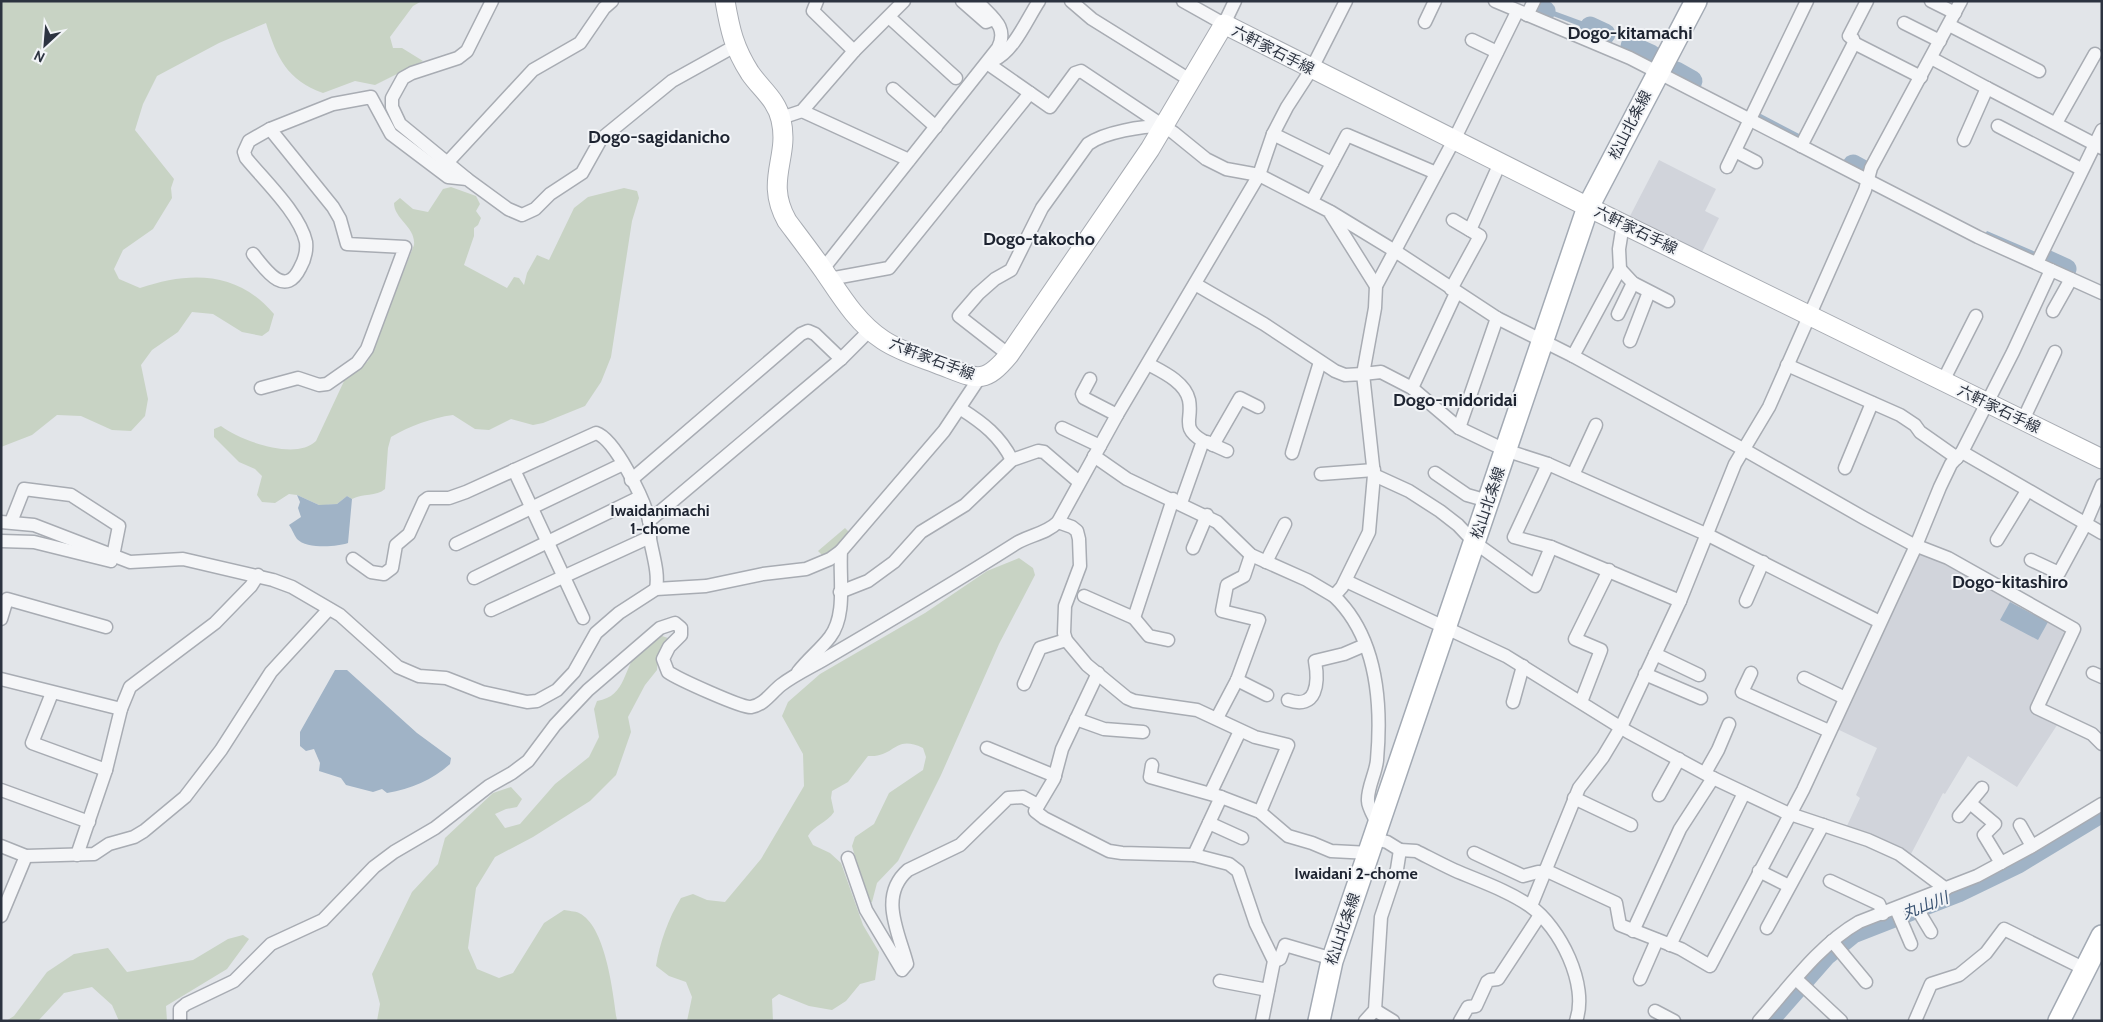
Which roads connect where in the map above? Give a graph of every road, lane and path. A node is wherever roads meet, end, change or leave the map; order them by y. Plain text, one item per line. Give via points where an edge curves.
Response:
1 (492, 1) edge
2 (612, 1) edge
3 (726, 1) edge
4 (817, 1) edge
5 (904, 1) edge
6 (962, 1) edge
7 (977, 1) edge
8 (1039, 1) edge
9 (1071, 1) edge
10 (1183, 1) edge
11 (1235, 1) edge
12 (1346, 1) edge
13 (1435, 1) edge
14 (1495, 1) edge
15 (1534, 1) edge
16 (1696, 1) edge
17 (1808, 1) edge
18 (1867, 1) edge
19 (1931, 1) edge
20 (1961, 1) edge
21 (1955, 13) junction
22 (1522, 14) junction
23 (889, 17) junction
24 (994, 20) junction
25 (1425, 22) dead end
26 (1904, 23) dead end
27 (1224, 24) junction
28 (1949, 25) junction
29 (1472, 40) dead end
30 (1940, 41) junction
31 (1854, 43) junction
32 (734, 46) junction
33 (854, 51) junction
34 (1497, 52) junction
35 (2095, 54) dead end
36 (1932, 58) junction
37 (987, 63) junction
38 (1311, 70) junction
39 (2039, 70) dead end
40 (1658, 72) junction
41 (1921, 77) junction
42 (956, 78) dead end
43 (1190, 80) junction
44 (1987, 88) junction
45 (893, 89) dead end
46 (1030, 93) junction
47 (802, 111) junction
48 (781, 118) junction
49 (1750, 120) junction
50 (2056, 123) junction
51 (936, 126) junction
52 (1163, 126) junction
53 (1998, 126) dead end
54 (270, 129) junction
55 (2102, 130) edge
56 (1273, 134) junction
57 (1454, 140) junction
58 (1964, 140) dead end
59 (1801, 146) junction
60 (2098, 146) edge
61 (1735, 151) junction
62 (909, 160) junction
63 (1756, 162) dead end
64 (447, 163) junction
65 (1332, 163) junction
66 (1500, 163) junction
67 (1727, 167) dead end
68 (2081, 169) junction
69 (1436, 173) junction
70 (1259, 175) junction
71 (467, 179) junction
72 (1867, 180) junction
73 (1312, 201) junction
74 (1588, 207) junction
75 (1329, 211) junction
76 (1453, 220) dead end
77 (1623, 224) junction
78 (1470, 230) junction
79 (1395, 251) junction
80 (253, 254) dead end
81 (2037, 263) junction
82 (1620, 270) junction
83 (2051, 270) junction
84 (826, 274) junction
85 (2070, 279) junction
86 (1195, 284) junction
87 (1633, 284) junction
88 (1376, 286) junction
89 (1454, 291) junction
90 (1649, 292) junction
91 (2102, 293) edge
92 (1668, 301) dead end
93 (2053, 312) dead end
94 (1618, 314) dead end
95 (1808, 315) junction
96 (1976, 316) dead end
97 (1497, 318) junction
98 (870, 330) junction
99 (1542, 340) junction
100 (1630, 341) dead end
101 (2055, 352) dead end
102 (1009, 355) junction
103 (1573, 356) junction
104 (841, 359) junction
105 (1320, 362) junction
106 (1148, 364) junction
107 (1788, 365) junction
108 (1363, 374) junction
109 (980, 377) junction
110 (1090, 380) dead end
111 (1943, 381) junction
112 (261, 388) dead end
113 (1412, 388) junction
114 (1986, 402) junction
115 (1872, 403) junction
116 (1258, 408) dead end
117 (961, 409) junction
118 (1117, 416) junction
119 (2023, 420) junction
120 (1596, 425) dead end
121 (1062, 428) dead end
122 (1459, 428) junction
123 (1208, 443) junction
124 (1743, 449) junction
125 (1505, 450) junction
126 (1097, 451) junction
127 (1227, 452) dead end
128 (1292, 453) dead end
129 (1960, 455) junction
130 (2102, 459) edge
131 (1012, 460) junction
132 (623, 464) junction
133 (1548, 464) junction
134 (1845, 468) dead end
135 (514, 470) junction
136 (1374, 472) junction
137 (1435, 473) dead end
138 (1321, 474) dead end
139 (1573, 474) junction
140 (631, 480) junction
141 (1079, 482) junction
142 (2102, 485) edge
143 (2026, 491) junction
144 (640, 497) junction
145 (1177, 501) junction
146 (1488, 501) junction
147 (532, 508) junction
148 (1207, 515) junction
149 (650, 521) junction
150 (6, 522) edge
151 (1058, 522) junction
152 (2086, 522) junction
153 (1285, 524) dead end
154 (2102, 533) edge
155 (1708, 535) junction
156 (650, 538) junction
157 (1997, 540) dead end
158 (1, 541) edge
159 (547, 542) junction
160 (1474, 542) junction
161 (456, 544) dead end
162 (1916, 545) junction
163 (1551, 547) junction
164 (1193, 548) dead end
165 (841, 552) junction
166 (1251, 555) junction
167 (116, 557) junction
168 (353, 560) dead end
169 (2031, 560) dead end
170 (1266, 562) junction
171 (1762, 562) junction
172 (1609, 570) junction
173 (258, 575) junction
174 (564, 577) junction
175 (474, 578) dead end
176 (1346, 581) junction
177 (656, 589) junction
178 (840, 592) junction
179 (1084, 596) dead end
180 (1334, 596) junction
181 (4, 599) edge
182 (1680, 601) junction
183 (1746, 601) dead end
184 (329, 608) junction
185 (491, 610) dead end
186 (583, 618) dead end
187 (1134, 618) junction
188 (1, 620) edge
189 (1880, 622) junction
190 (1446, 626) junction
191 (106, 627) dead end
192 (1066, 640) junction
193 (1168, 640) dead end
194 (1365, 645) junction
195 (1655, 654) junction
196 (1523, 666) junction
197 (1098, 673) junction
198 (1751, 673) dead end
199 (1645, 674) junction
200 (1700, 675) dead end
201 (795, 676) junction
202 (1804, 678) dead end
203 (1, 679) edge
204 (1237, 680) junction
205 (1024, 684) dead end
206 (52, 693) junction
207 (1267, 694) dead end
208 (1701, 698) dead end
209 (1845, 698) junction
210 (1288, 700) dead end
211 (1513, 702) dead end
212 (1581, 702) junction
213 (121, 709) junction
214 (1217, 718) junction
215 (1076, 719) junction
216 (1729, 724) dead end
217 (1621, 727) junction
218 (1240, 730) junction
219 (1829, 731) junction
220 (1143, 732) dead end
221 (2102, 744) edge
222 (987, 748) dead end
223 (1679, 759) junction
224 (1152, 765) dead end
225 (106, 770) junction
226 (1055, 776) junction
227 (1709, 776) junction
228 (1982, 788) dead end
229 (1, 790) edge
230 (1744, 792) junction
231 (1216, 794) junction
232 (1659, 795) dead end
233 (1574, 798) junction
234 (1970, 803) junction
235 (2102, 804) edge
236 (1038, 806) junction
237 (1260, 812) junction
238 (1791, 814) junction
239 (1958, 816) dead end
240 (89, 822) junction
241 (1209, 823) junction
242 (1631, 825) dead end
243 (1823, 825) junction
244 (2020, 825) dead end
245 (1242, 838) dead end
246 (1374, 840) junction
247 (1, 846) edge
248 (2032, 846) junction
249 (1400, 850) junction
250 (1474, 853) dead end
251 (1194, 854) junction
252 (76, 855) junction
253 (26, 856) junction
254 (848, 858) dead end
255 (2001, 864) junction
256 (1544, 871) junction
257 (1760, 871) junction
258 (1830, 881) dead end
259 (1789, 886) junction
260 (1946, 889) junction
261 (1918, 906) junction
262 (1535, 911) junction
263 (1883, 914) junction
264 (1898, 914) junction
265 (1, 916) edge
266 (1766, 928) dead end
267 (1634, 931) junction
268 (1931, 932) dead end
269 (2102, 936) edge
270 (1657, 940) junction
271 (1835, 944) junction
272 (1911, 944) dead end
273 (1670, 945) junction
274 (1333, 959) junction
275 (1274, 961) junction
276 (2085, 969) junction
277 (1640, 979) dead end
278 (1796, 979) junction
279 (1220, 981) dead end
280 (1866, 982) dead end
281 (1268, 990) junction
282 (1375, 1010) junction
283 (1655, 1011) dead end
284 (180, 1021) edge
285 (1262, 1021) edge
286 (1319, 1021) edge
287 (1365, 1021) edge
288 (1393, 1021) edge
289 (1460, 1021) edge
290 (1576, 1021) edge
291 (1674, 1021) edge
292 (1759, 1021) edge
293 (1841, 1021) edge
294 (1915, 1021) edge
295 (2059, 1021) edge

1 - 64 street via 467,51 452,61 403,78 392,98 394,116 400,124
2 - 64 street via 580,43 533,70
3 - 32 main road, 六軒家石手線
4 - 33 street via 813,11
5 - 23 street
6 - 24 street via 986,22
7 - 24 street
8 - 37 street via 1007,49 1000,57
9 - 43 street via 1092,19
10 - 27 street
11 - 27 street
12 - 38 street
13 - 25 street
14 - 22 street
15 - 22 street
16 - 40 main road, 松山北条線
17 - 49 street
18 - 31 street via 1850,36
19 - 21 street
20 - 21 street
21 - 28 street
22 - 34 street
22 - 40 street via 1591,40
23 - 33 street
23 - 42 street
24 - 37 street via 1001,27 1002,40
26 - 30 street
27 - 38 main road, 六軒家石手線
27 - 43 main road, 六軒家石手線
28 - 30 street
28 - 39 street
29 - 34 street
30 - 36 street
31 - 41 street
31 - 59 street
32 - 48 main road, 六軒家石手線 via 770,96
32 - 71 street via 672,81 601,139 582,173 550,194 528,214 508,209
33 - 47 street
34 - 57 street
35 - 50 street
36 - 41 street
36 - 44 street
37 - 46 street
37 - 51 street
38 - 56 street
38 - 57 main road, 六軒家石手線
40 - 49 street
40 - 74 main road, 松山北条線
41 - 72 street
43 - 52 main road, 六軒家石手線
44 - 50 street
44 - 58 street
45 - 51 street
46 - 52 street via 1050,107 1075,73 1081,71
46 - 84 street via 889,268
47 - 48 street
47 - 62 street
48 - 84 main road, 六軒家石手線 via 783,141 776,179 779,202 787,221
49 - 59 street
49 - 61 street
50 - 60 street
51 - 62 street
52 - 70 street via 1206,159 1226,169
52 - 102 main road, 六軒家石手線
52 - 102 street via 1145,126 1097,138 1088,144 1042,208 1011,270 978,294 959,316
53 - 68 street
54 - 71 street via 333,104 370,97 391,134 448,177
54 - 80 street via 249,141 244,152 296,219 306,242 305,255 298,273 285,282 271,276
54 - 112 street via 333,207 347,244 405,247 367,349 358,363 327,384 298,378
55 - 60 street
56 - 65 street
56 - 70 street
57 - 66 main road, 六軒家石手線
57 - 69 street
59 - 72 street
60 - 68 street
61 - 63 street
61 - 67 street
62 - 84 street
64 - 71 street
65 - 69 street via 1347,135
65 - 73 street
66 - 74 main road, 六軒家石手線
66 - 78 street
68 - 81 street
69 - 79 street
70 - 73 street
70 - 86 street
72 - 81 street via 1978,237
72 - 95 street
73 - 75 street
74 - 77 main road, 六軒家石手線
74 - 99 main road, 松山北条線
75 - 79 street
75 - 88 street
76 - 78 street
77 - 82 street
77 - 95 main road, 六軒家石手線
78 - 89 street via 1480,236
79 - 88 street
79 - 89 street
81 - 83 street
82 - 87 street
82 - 103 street
83 - 85 street
83 - 114 street
84 - 98 main road, 六軒家石手線 via 848,307
85 - 91 street
85 - 93 street
86 - 105 street via 1264,324
86 - 106 street
87 - 90 street
87 - 94 street
88 - 108 street
89 - 97 street
89 - 113 street
90 - 92 street
90 - 100 street
95 - 107 street
95 - 111 main road, 六軒家石手線
96 - 111 street
97 - 99 street
97 - 122 street
98 - 104 street
98 - 109 main road, 六軒家石手線 via 896,347
99 - 103 street
99 - 125 main road, 松山北条線
101 - 119 street
102 - 109 main road, 六軒家石手線 via 995,371
103 - 124 street
104 - 140 street via 815,334 808,331 801,334
104 - 149 street
105 - 108 street via 1345,376
105 - 128 street
106 - 118 street
106 - 123 street via 1182,387 1189,400 1188,423 1195,436
107 - 115 street
107 - 124 street via 1769,407
108 - 113 street via 1381,372
108 - 136 street
109 - 117 street
110 - 118 street via 1082,394 1084,398
111 - 114 main road, 六軒家石手線
113 - 122 street
114 - 119 main road, 六軒家石手線
114 - 129 street
115 - 129 street via 1906,418 1920,432
115 - 134 street
116 - 123 street via 1240,398
117 - 131 street via 984,423 1004,444
117 - 165 street
118 - 126 street
119 - 130 main road, 六軒家石手線
120 - 139 street
121 - 126 street
122 - 125 street
123 - 127 street
123 - 145 street
124 - 155 street
124 - 162 street
125 - 133 street
125 - 146 main road, 松山北条線
126 - 141 street
126 - 145 street via 1127,479
129 - 143 street
129 - 162 street via 1951,464
131 - 141 street via 1044,452
131 - 178 street via 965,504 921,532 894,562 868,581
132 - 135 street via 604,436 596,433
132 - 140 street
132 - 147 street
133 - 139 street
133 - 163 street via 1514,536
135 - 147 street
135 - 168 street via 449,498 428,498 424,501 409,534 396,545 392,568 384,574 371,572
136 - 138 street
136 - 160 street via 1440,511
136 - 176 street via 1369,532
137 - 146 street via 1467,495
139 - 155 street
140 - 144 street
141 - 151 street
142 - 152 street
143 - 152 street
143 - 157 street
144 - 149 street
144 - 159 street
145 - 148 street
145 - 187 street
146 - 160 main road, 松山北条線
147 - 159 street
147 - 161 street
148 - 164 street
148 - 166 street
149 - 156 street
150 - 167 street via 34,525
150 - 167 street via 24,489 71,495 120,526
151 - 192 street via 1077,531 1079,539 1080,566 1065,606
151 - 201 street via 1052,529 1021,540 943,590
152 - 154 street
152 - 169 street via 2059,573
153 - 170 street
155 - 171 street
155 - 182 street
156 - 174 street
156 - 177 street via 658,580
158 - 167 street via 34,542 105,560
159 - 174 street
159 - 175 street
160 - 163 street via 1535,586
160 - 190 main road, 松山北条線
162 - 189 street
162 - 221 street via 1979,575 2074,629 2037,708 2092,734
163 - 172 street
165 - 177 street via 806,569 706,586
165 - 178 street
166 - 170 street
166 - 204 street via 1244,576 1227,584 1222,611 1258,620
167 - 173 street via 136,563 183,559
170 - 180 street
171 - 183 street
171 - 189 street
172 - 182 street
172 - 212 street via 1575,639 1601,650
173 - 184 street via 292,588
173 - 213 street via 215,623 135,681
174 - 185 street
174 - 186 street
176 - 180 street
176 - 190 street
177 - 184 street via 596,633 567,681 537,702 482,692 446,678 409,672 398,667 348,620
178 - 201 street via 831,636
179 - 187 street
180 - 194 street via 1351,614
181 - 188 street
181 - 191 street
182 - 195 street
184 - 252 street via 271,672 221,750 185,798 134,837 109,844 94,854
187 - 193 street via 1149,636
189 - 209 street
190 - 196 street
190 - 246 main road, 松山北条線
192 - 197 street
192 - 205 street via 1040,648
194 - 210 street via 1315,661 1317,680 1311,698 1300,704
194 - 246 street via 1375,678 1378,749 1368,801
195 - 199 street
195 - 200 street
196 - 211 street
196 - 212 street
197 - 214 street via 1134,701 1197,710
197 - 215 street
198 - 219 street via 1742,692
199 - 208 street
199 - 217 street
201 - 284 street via 760,704 743,706 707,689 695,687 668,672 663,659 682,634 681,628 675,623 660,628 588,690 555,725 528,761 374,867 323,920 271,944 234,981 186,1004 180,1009
202 - 209 street
203 - 206 street
204 - 207 street
204 - 214 street
206 - 213 street
206 - 225 street via 32,743
209 - 219 street
212 - 217 street
213 - 225 street
214 - 218 street
215 - 220 street via 1104,729
215 - 226 street via 1062,749
216 - 227 street
217 - 223 street
217 - 233 street
218 - 231 street
218 - 237 street via 1255,738 1288,745
219 - 238 street
222 - 226 street
223 - 227 street
223 - 232 street
224 - 231 street via 1150,777
225 - 240 street
226 - 236 street
227 - 230 street
227 - 267 street via 1680,829
228 - 234 street
229 - 240 street
230 - 238 street
230 - 273 street
231 - 237 street
231 - 241 street
233 - 242 street
233 - 256 street
234 - 239 street
234 - 255 street via 1995,824 1984,835
235 - 248 street
236 - 251 street via 1035,811 1038,814 1109,851
236 - 254 street via 1023,797 1008,798 960,845 902,875 892,891 890,902 907,964 902,970 866,910
237 - 246 street via 1288,836 1331,851
238 - 243 street
238 - 257 street
240 - 252 street
241 - 245 street
241 - 251 street
243 - 259 street
243 - 260 street via 1898,854
244 - 248 street
246 - 249 street
246 - 274 main road, 松山北条線
247 - 253 street
248 - 255 street
249 - 262 street via 1416,851 1504,891
249 - 282 street via 1397,869 1380,917
250 - 256 street via 1523,876
251 - 275 street via 1229,864 1238,871 1256,924
252 - 253 street
253 - 265 street
255 - 260 street
256 - 262 street
256 - 267 street via 1616,903 1620,925
257 - 259 street
257 - 273 street via 1710,966
258 - 263 street via 1879,904
259 - 266 street
260 - 261 street
261 - 264 street
261 - 268 street
262 - 289 street via 1498,979 1487,982 1476,1006 1468,1007
262 - 290 street via 1556,936 1570,961 1577,980 1580,1008
263 - 264 street
263 - 271 street via 1860,922
264 - 272 street
267 - 270 street
269 - 276 main road
270 - 273 street
270 - 277 street
271 - 278 street
271 - 280 street
274 - 275 street via 1286,945 1280,959
274 - 286 main road, 松山北条線
275 - 281 street
276 - 294 street via 2004,929 1986,953 1959,975 1931,984
276 - 295 main road
278 - 292 street
278 - 293 street
279 - 281 street
281 - 285 street
282 - 287 street
282 - 288 street
283 - 291 street

